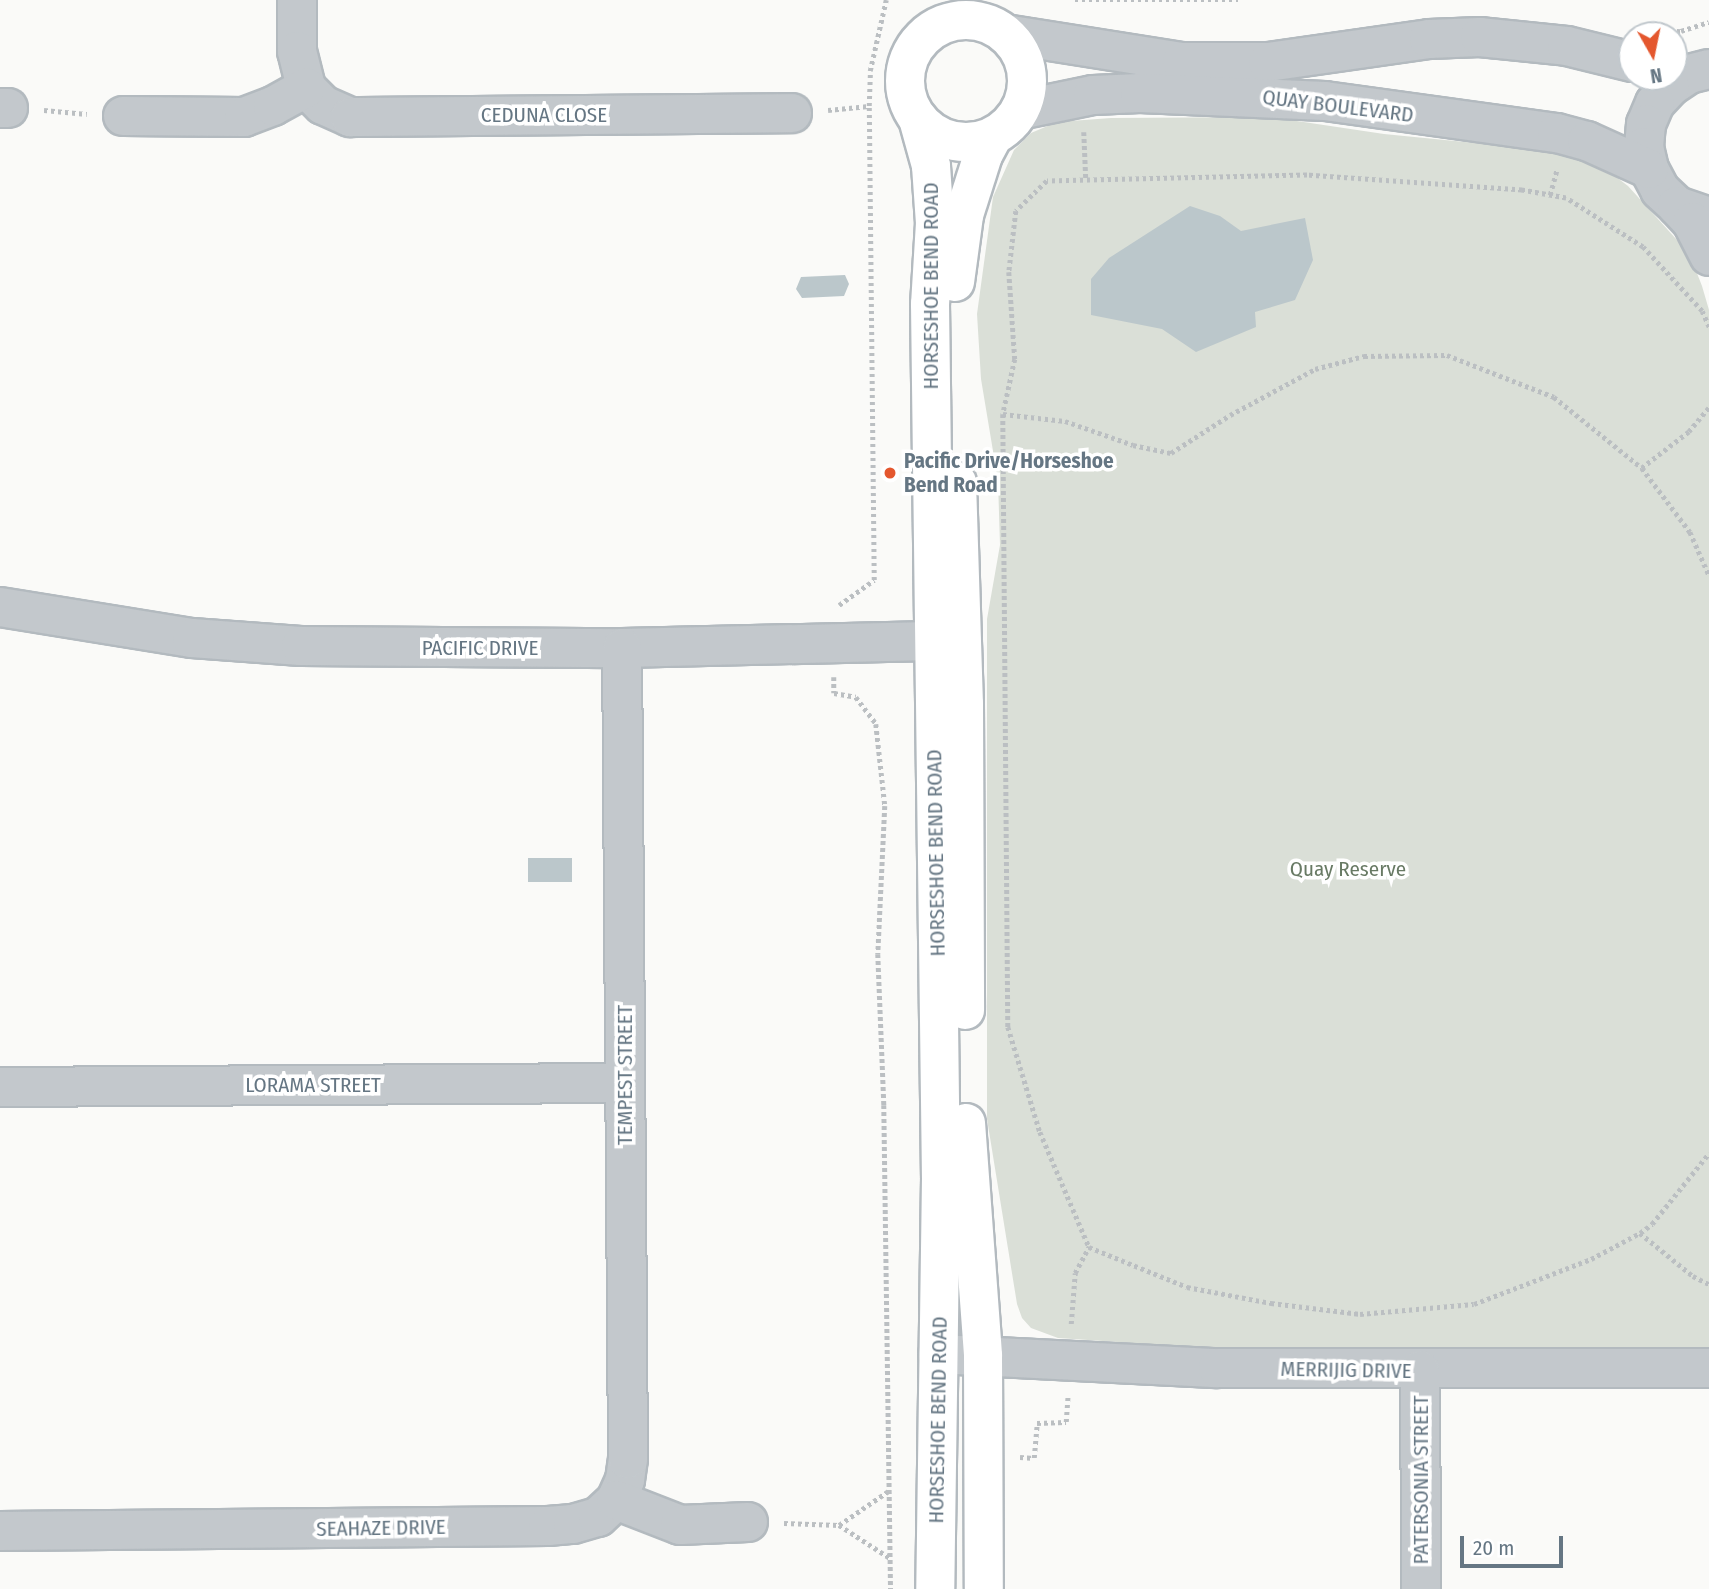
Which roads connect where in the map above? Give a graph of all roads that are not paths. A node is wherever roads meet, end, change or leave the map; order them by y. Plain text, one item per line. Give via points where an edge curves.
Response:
1 (297, 0) edge
2 (924, 0) edge
3 (995, 21) edge
4 (916, 46) junction
5 (1618, 59) edge
6 (1697, 70) edge
7 (306, 88) junction
8 (1020, 110) junction
9 (792, 113) dead end
10 (123, 116) road end
11 (918, 119) junction
12 (993, 136) junction
13 (1648, 169) junction
14 (1693, 211) edge
15 (1709, 256) edge
16 (0, 607) edge
17 (947, 641) junction
18 (622, 648) junction
19 (625, 1083) junction
20 (0, 1087) edge
21 (938, 1354) junction
22 (983, 1356) junction
23 (1709, 1368) edge
24 (1420, 1370) junction
25 (616, 1500) junction
26 (748, 1522) road end
27 (0, 1531) edge
28 (935, 1589) edge
29 (984, 1589) edge
30 (1421, 1589) edge

1 - 7 street via 297,51
2 - 4 street
3 - 4 street via 944,23
3 - 5 street, QUAY BOULEVARD via 1181,62 1268,62 1429,39 1480,37 1567,46
3 - 8 street via 1019,50 1026,69 1027,90
4 - 11 street via 904,83
6 - 13 street via 1655,103 1645,135
7 - 9 street, CEDUNA CLOSE via 323,105 350,117
7 - 10 street via 244,117
8 - 12 street
8 - 13 street, QUAY BOULEVARD via 1093,95 1140,93 1325,101 1557,133 1587,141
11 - 12 street via 944,138 977,141
11 - 17 street, HORSESHOE BEND ROAD via 931,166 935,223 930,304
12 - 17 street, HORSESHOE BEND ROAD via 964,215 954,294
13 - 14 street via 1660,190
14 - 15 street via 1692,222
16 - 18 street, PACIFIC DRIVE via 242,643
17 - 18 street, PACIFIC DRIVE
17 - 21 street, HORSESHOE BEND ROAD
17 - 22 street, HORSESHOE BEND ROAD via 965,1111
18 - 19 street, TEMPEST STREET
19 - 20 street, LORAMA STREET
19 - 25 street, TEMPEST STREET via 628,1460
21 - 22 street, MERRIJIG DRIVE
21 - 28 street, HORSESHOE BEND ROAD
22 - 24 street, MERRIJIG DRIVE via 1154,1367
22 - 29 street, HORSESHOE BEND ROAD
23 - 24 street, MERRIJIG DRIVE
24 - 30 street, PATERSONIA STREET
25 - 26 street via 680,1525
25 - 27 street, SEAHAZE DRIVE via 598,1517 548,1526

